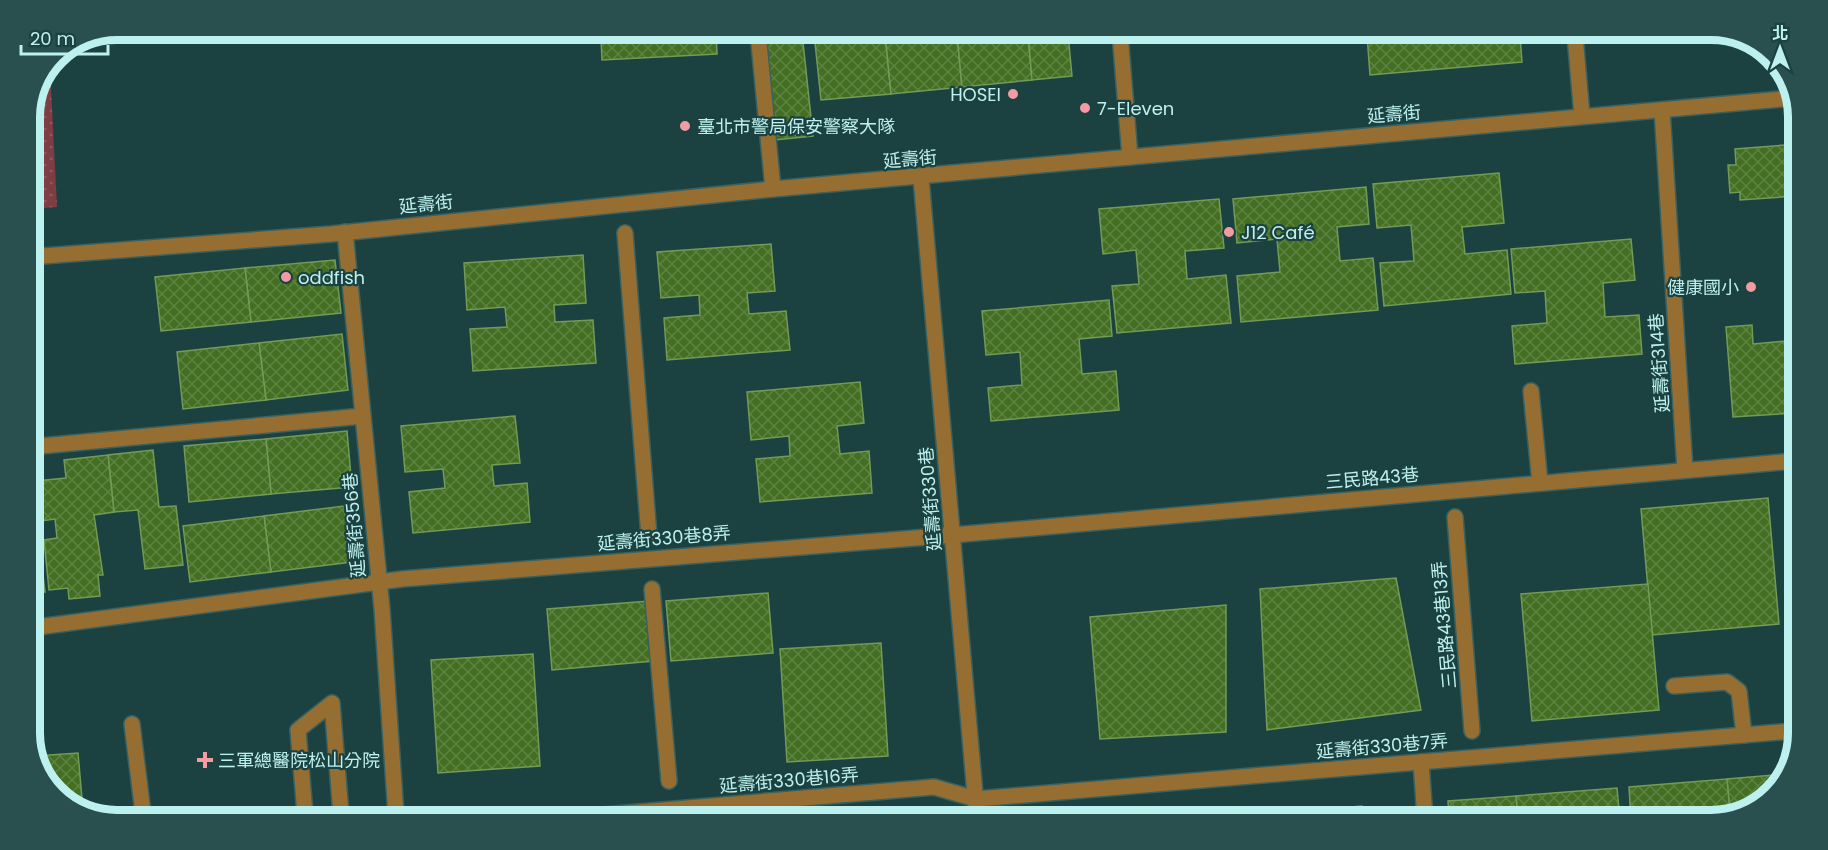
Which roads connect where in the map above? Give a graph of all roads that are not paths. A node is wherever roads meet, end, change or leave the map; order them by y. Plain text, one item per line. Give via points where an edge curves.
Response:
1 (759, 40) edge
2 (1120, 40) edge
3 (1575, 40) edge
4 (1785, 99) edge
5 (1662, 110) junction
6 (1582, 116) junction
7 (1130, 157) junction
8 (921, 178) junction
9 (773, 189) junction
10 (345, 232) junction
11 (625, 233) dead end
12 (41, 256) edge
13 (1531, 391) dead end
14 (363, 416) junction
15 (41, 446) edge
16 (1788, 462) edge
17 (1685, 470) junction
18 (1540, 483) junction
19 (1455, 517) dead end
20 (953, 535) junction
21 (648, 536) dead end
22 (379, 583) junction
23 (652, 589) dead end
24 (41, 627) edge
25 (1674, 686) dead end
26 (132, 724) dead end
27 (1472, 731) dead end
28 (1788, 731) edge
29 (1744, 735) junction
30 (1421, 762) junction
31 (669, 781) dead end
32 (976, 800) junction
33 (143, 810) edge
34 (305, 810) edge
35 (341, 810) edge
36 (396, 810) edge
37 (663, 810) edge
38 (977, 810) edge
39 (1424, 810) edge

1 - 9 street
2 - 7 street
3 - 6 street
4 - 5 street, 延壽街
5 - 6 street, 延壽街
5 - 17 street, 延壽街314巷
6 - 7 street, 延壽街
7 - 8 street, 延壽街
8 - 9 street, 延壽街
8 - 20 street, 延壽街330巷
9 - 10 street, 延壽街
10 - 12 street, 延壽街
10 - 14 street, 延壽街356巷
11 - 21 street
13 - 18 street
14 - 15 street
14 - 22 street, 延壽街356巷
16 - 17 street, 三民路43巷
17 - 18 street, 三民路43巷
18 - 20 street, 三民路43巷
19 - 27 street, 三民路43巷13弄
20 - 22 street, 延壽街330巷8弄
20 - 32 street, 延壽街330巷
22 - 24 street, 延壽街330巷8弄
22 - 36 street, 延壽街356巷
23 - 31 street
25 - 29 street via 1727,682 1739,692
26 - 33 street
28 - 29 street, 延壽街330巷7弄
29 - 30 street, 延壽街330巷7弄
30 - 32 street, 延壽街330巷7弄
30 - 39 street
32 - 37 street, 延壽街330巷16弄 via 934,787
32 - 38 street, 延壽街330巷
34 - 35 street via 298,730 332,704

